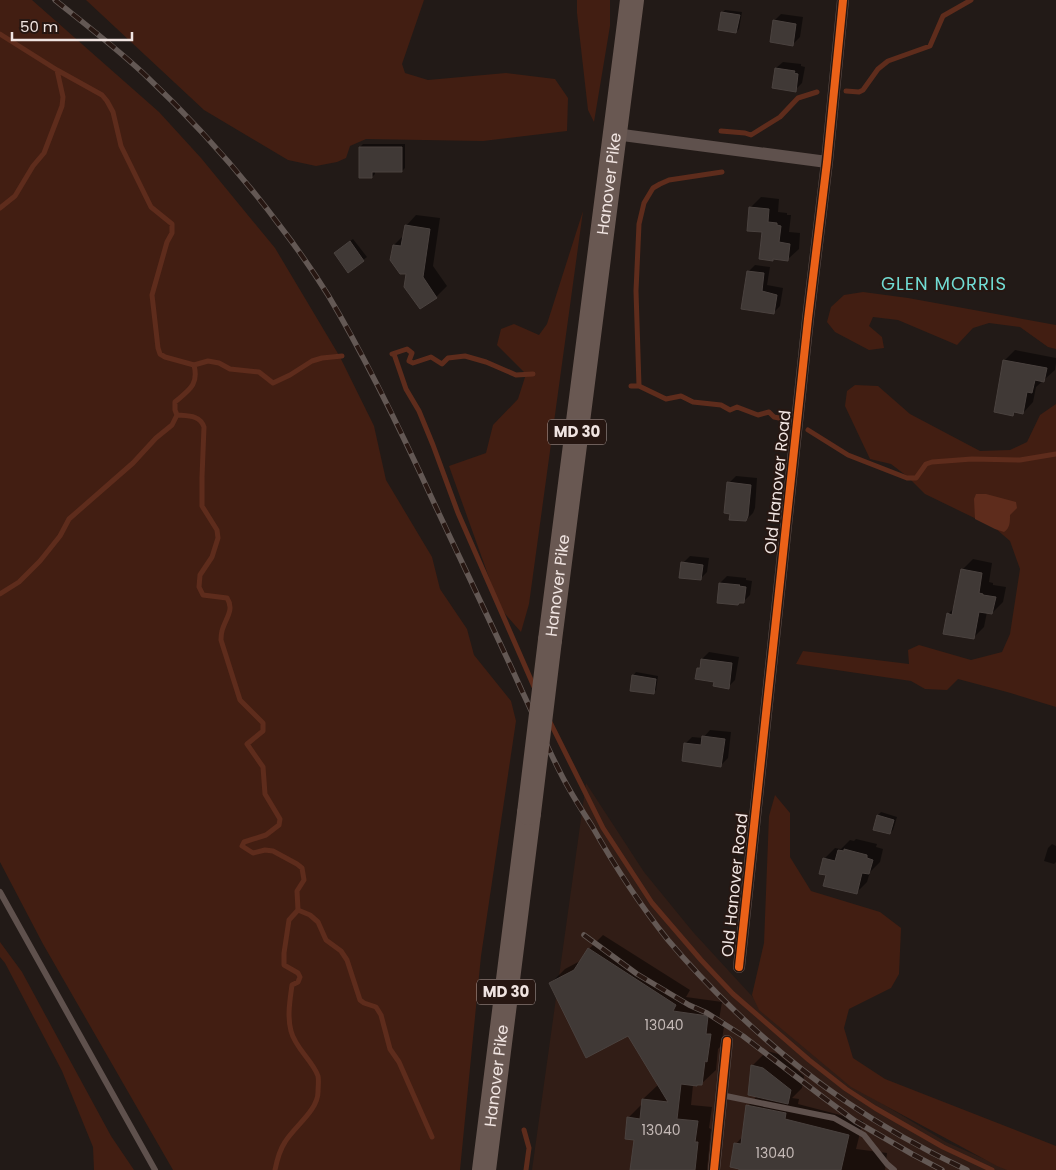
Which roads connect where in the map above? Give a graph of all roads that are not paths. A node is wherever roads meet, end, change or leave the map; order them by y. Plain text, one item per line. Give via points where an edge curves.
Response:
1 (632, 0) edge
2 (843, 0) edge
3 (615, 134) junction
4 (827, 162) junction
5 (0, 892) edge
6 (740, 968) dead end
7 (727, 1041) dead end
8 (721, 1095) junction
9 (155, 1170) edge
10 (484, 1170) edge
11 (714, 1170) edge
12 (894, 1170) edge

1 - 3 highway, Hanover Pike / MD 30
2 - 4 street, Old Hanover Road
3 - 4 street
3 - 10 highway, Hanover Pike / MD 30, bridge
4 - 6 street, Old Hanover Road
5 - 9 lane
7 - 8 street
8 - 11 street
8 - 12 lane via 834,1118 864,1135

